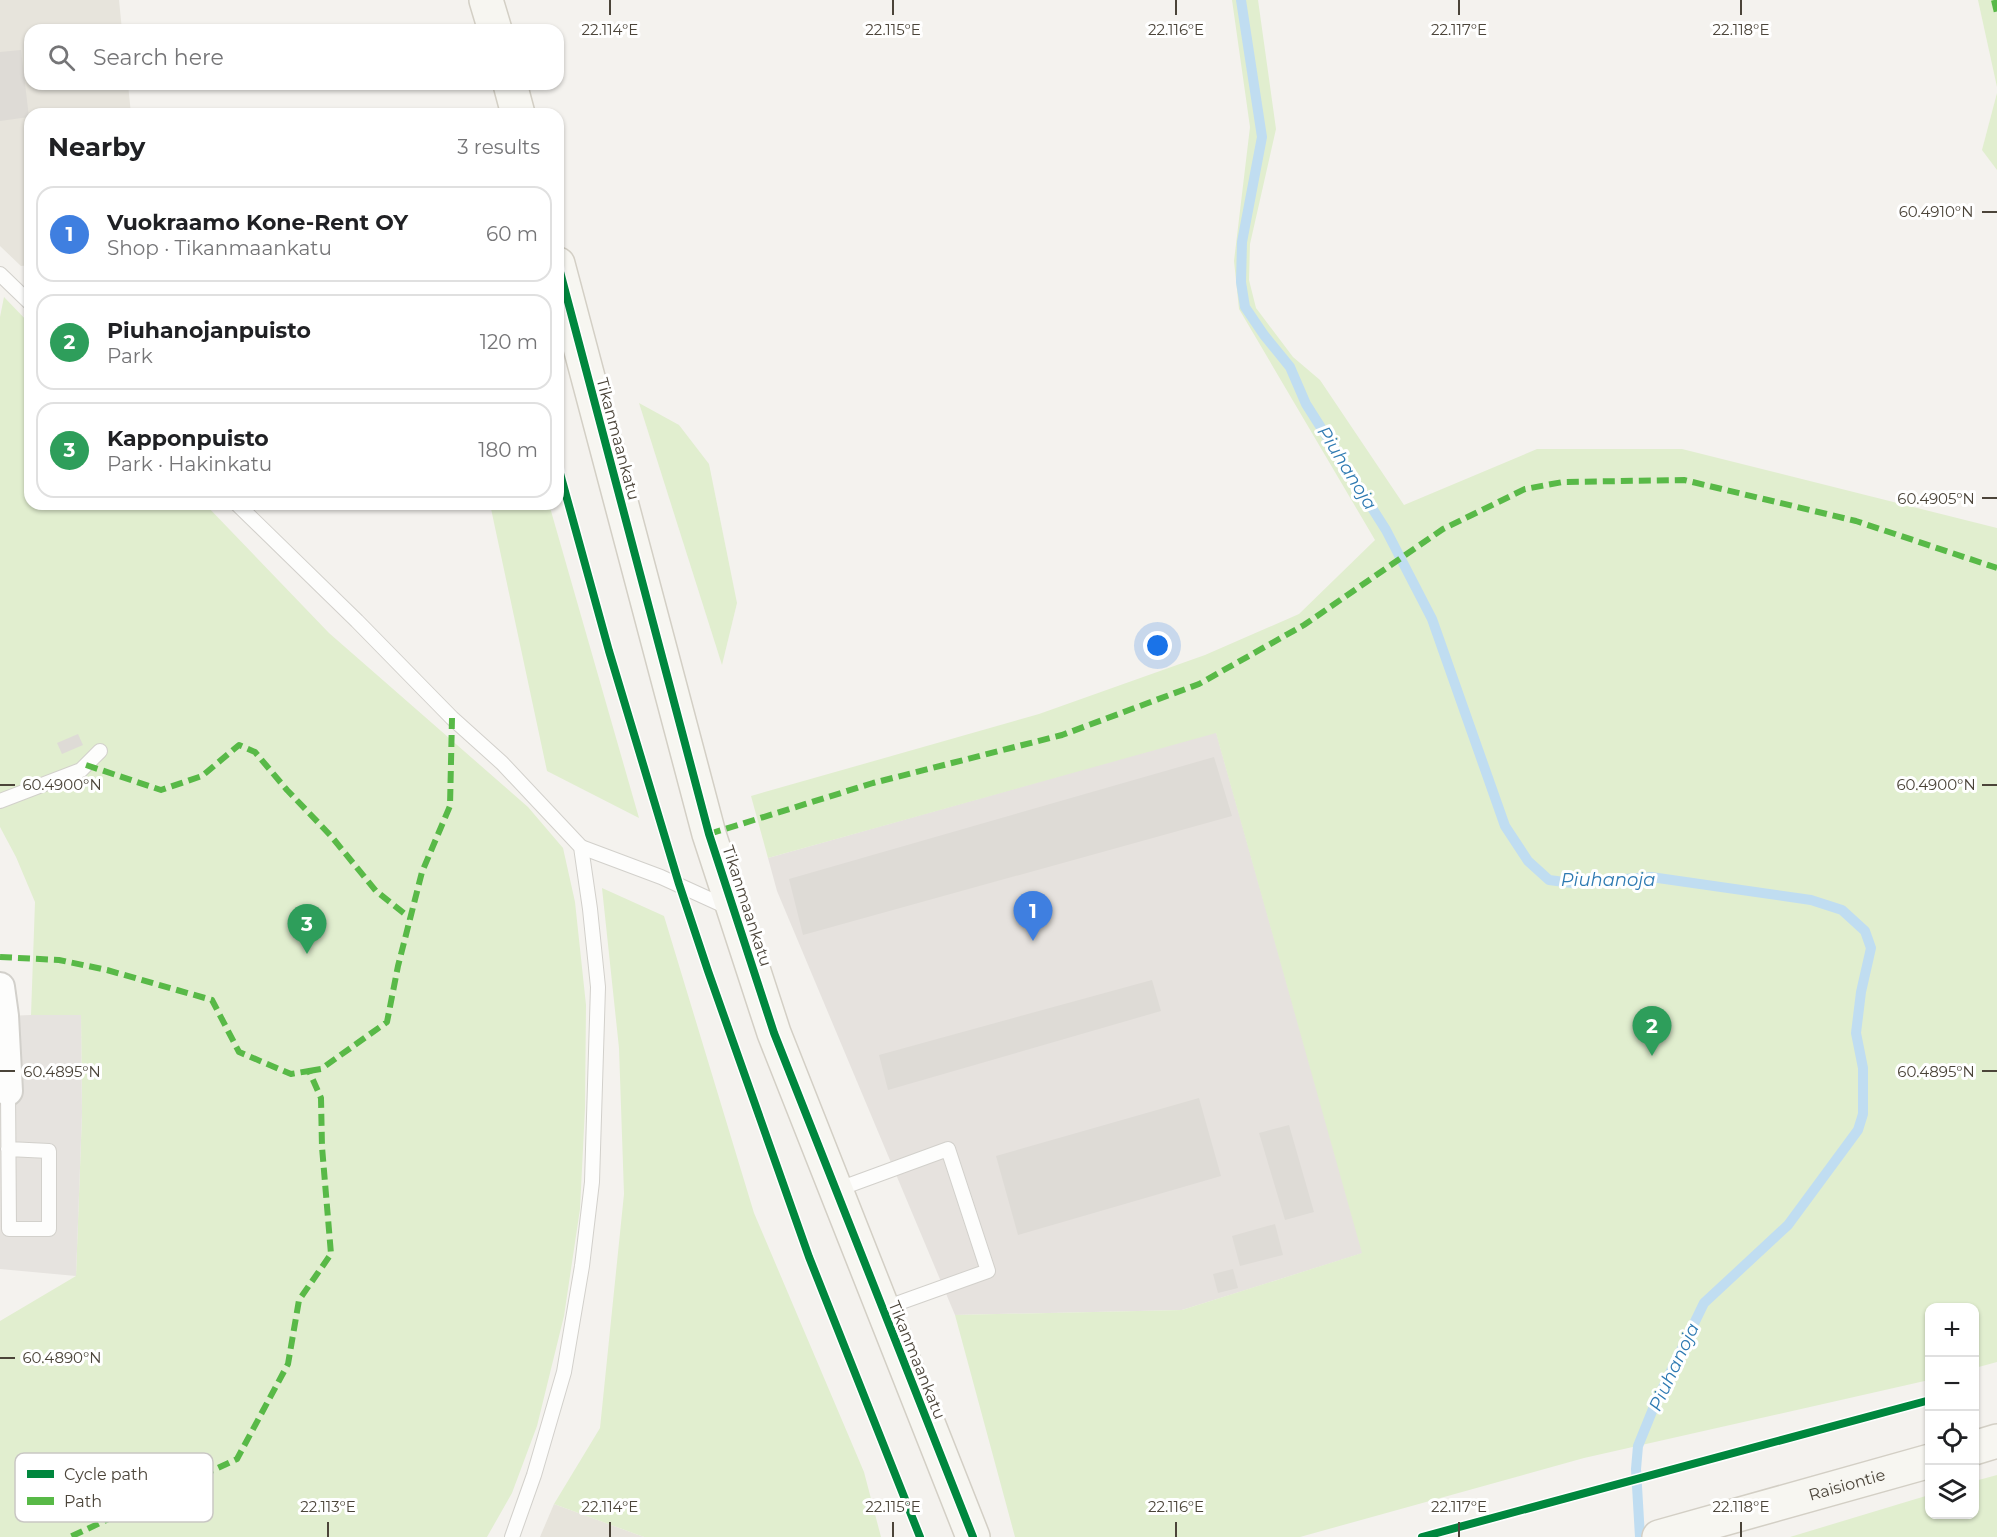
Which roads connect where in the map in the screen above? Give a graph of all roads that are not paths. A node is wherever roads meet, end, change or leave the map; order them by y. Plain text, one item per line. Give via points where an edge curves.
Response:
1 (486, 0) edge
2 (493, 24) edge
3 (512, 90) edge
4 (516, 108) edge
5 (0, 274) edge
6 (564, 287) edge
7 (24, 297) edge
8 (243, 510) edge
9 (100, 751) dead end
10 (0, 801) edge
11 (581, 848) junction
12 (735, 910) junction
13 (0, 987) edge
14 (2, 1017) edge
15 (4, 1091) edge
16 (8, 1149) junction
17 (836, 1190) junction
18 (882, 1309) junction
19 (1997, 1442) edge
20 (1979, 1447) edge
21 (1925, 1462) edge
22 (1672, 1533) edge
23 (512, 1537) edge
24 (973, 1537) edge

1 - 2 street
3 - 4 street
5 - 7 lane
6 - 12 street, Tikanmaankatu via 709,834
8 - 11 lane via 502,763
9 - 10 lane via 81,770
11 - 12 lane
11 - 23 lane via 598,987 592,1182 564,1372
12 - 17 street, Tikanmaankatu via 774,1032
13 - 14 street
14 - 15 street
15 - 16 lane
16 - 16 lane via 9,1229 49,1229 49,1150
17 - 18 street, Tikanmaankatu
17 - 18 lane via 948,1149 988,1271
18 - 24 street, Tikanmaankatu
19 - 20 street
21 - 22 street, Raisiontie

